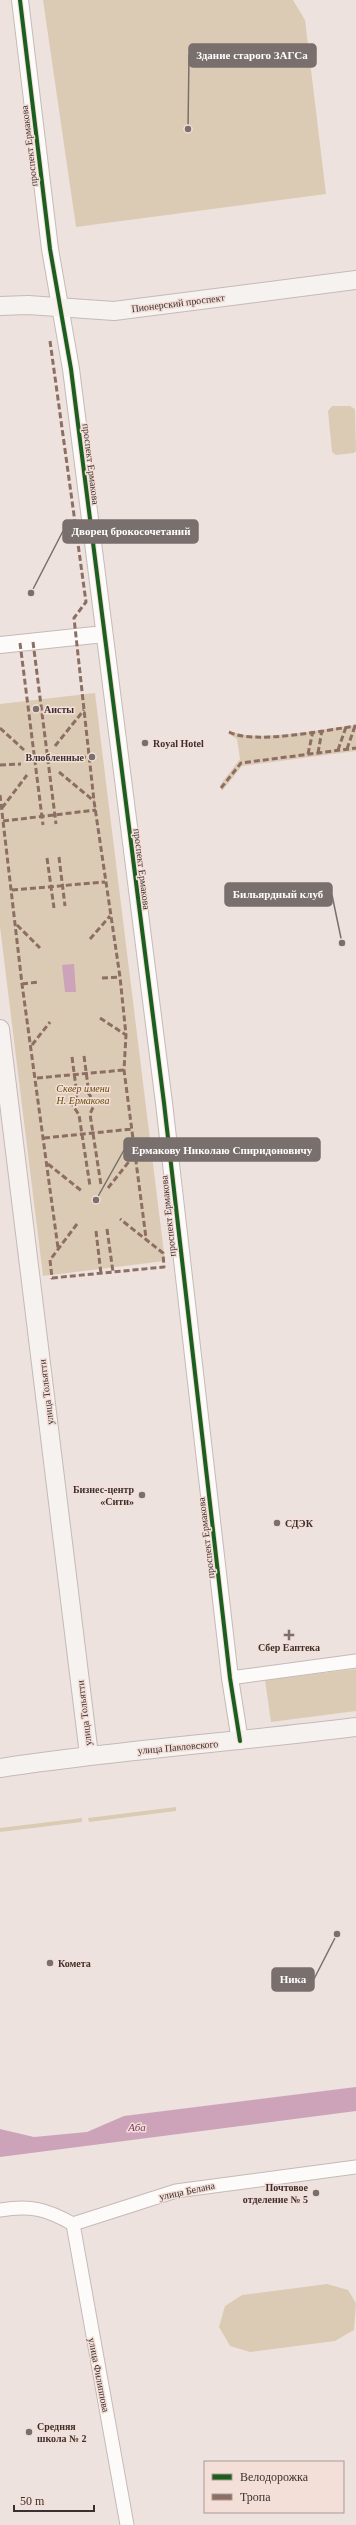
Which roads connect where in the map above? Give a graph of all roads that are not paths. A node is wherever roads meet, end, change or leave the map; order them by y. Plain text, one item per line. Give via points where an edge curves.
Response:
1 (20, 0) edge
2 (356, 280) edge
3 (0, 306) edge
4 (62, 309) junction
5 (104, 634) junction
6 (0, 645) edge
7 (0, 1029) edge
8 (356, 1661) edge
9 (230, 1678) junction
10 (356, 1727) edge
11 (240, 1741) junction
12 (89, 1755) junction
13 (0, 1768) edge
14 (356, 2167) edge
15 (0, 2210) edge
16 (73, 2224) junction
17 (127, 2525) edge

1 - 4 street, проспект Ермакова via 50,249
2 - 4 main road, Пионерский проспект via 114,311
3 - 4 main road, Пионерский проспект via 28,305
4 - 5 street, проспект Ермакова
5 - 6 street
5 - 9 street, проспект Ермакова via 164,1103
7 - 12 main road, улица Тольятти
8 - 9 street
9 - 11 street, проспект Ермакова
10 - 11 main road, улица Павловского
11 - 12 main road, улица Павловского
12 - 13 main road, улица Павловского
14 - 16 street, улица Белана via 176,2191
15 - 16 street via 45,2210
16 - 17 street, улица Филиппова

